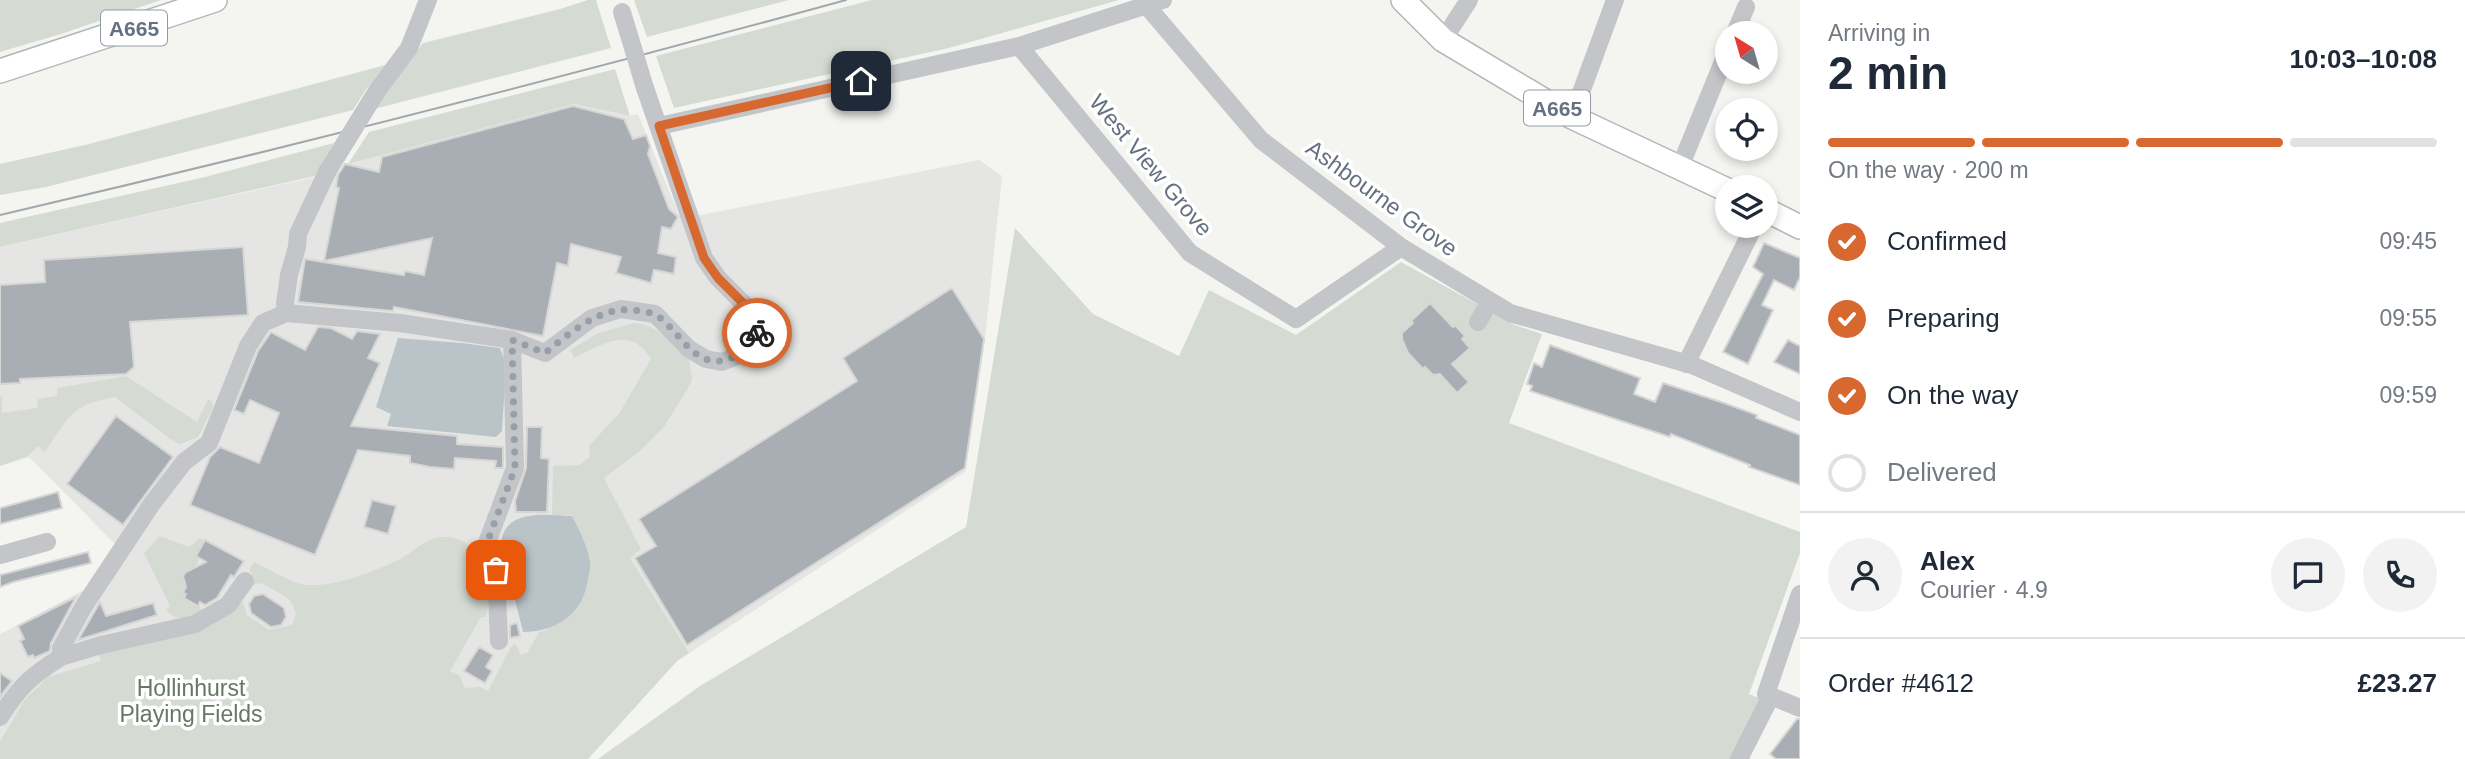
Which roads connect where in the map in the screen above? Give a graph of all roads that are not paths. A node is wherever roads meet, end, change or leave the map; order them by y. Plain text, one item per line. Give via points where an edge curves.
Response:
1 (215, 0) edge
2 (428, 0) edge
3 (1402, 0) edge
4 (1469, 0) edge
5 (1615, 0) edge
6 (1154, 2) edge
7 (620, 6) edge
8 (1746, 7) dead end
9 (1740, 21) edge
10 (1443, 40) junction
11 (1018, 46) junction
12 (0, 71) edge
13 (1715, 81) edge
14 (1572, 117) junction
15 (659, 126) junction
16 (1680, 167) junction
17 (1715, 184) edge
18 (1778, 214) edge
19 (1798, 220) edge
20 (1748, 238) edge
21 (1401, 247) junction
22 (1490, 301) junction
23 (286, 313) junction
24 (1478, 323) dead end
25 (512, 340) junction
26 (1686, 364) junction
27 (1800, 412) edge
28 (47, 542) dead end
29 (0, 555) edge
30 (245, 581) dead end
31 (1800, 594) edge
32 (499, 641) dead end
33 (61, 657) junction
34 (1768, 695) junction
35 (1800, 708) edge
36 (0, 717) edge
37 (1739, 759) edge

1 - 12 main road, A665
2 - 23 street, bridge via 410,48 377,91 327,173 298,234
3 - 10 main road, A665
4 - 10 street
5 - 14 street
6 - 11 street
6 - 21 street, Ashbourne Grove via 1261,140
7 - 15 street, bridge
8 - 9 street
10 - 14 main road, A665
11 - 15 street
11 - 21 street, West View Grove via 1191,253 1296,319
13 - 16 street
14 - 16 main road, A665
15 - 25 street via 704,258 743,303 758,330 747,352 722,362 706,359 689,349 655,314 621,309 592,317 545,353
16 - 17 main road, A665
18 - 19 main road
20 - 26 street
21 - 22 street, Ashbourne Grove
22 - 24 street
22 - 26 street, Ashbourne Grove via 1510,313
23 - 25 street via 400,323
23 - 33 street via 263,323 248,346 209,443 184,462 151,505 84,606 61,648
25 - 32 street via 515,468 485,548 496,570
26 - 27 street, Ashbourne Grove
28 - 29 street
30 - 33 street via 228,605 195,624
31 - 34 street
33 - 36 street via 16,691
34 - 35 street
34 - 37 street

